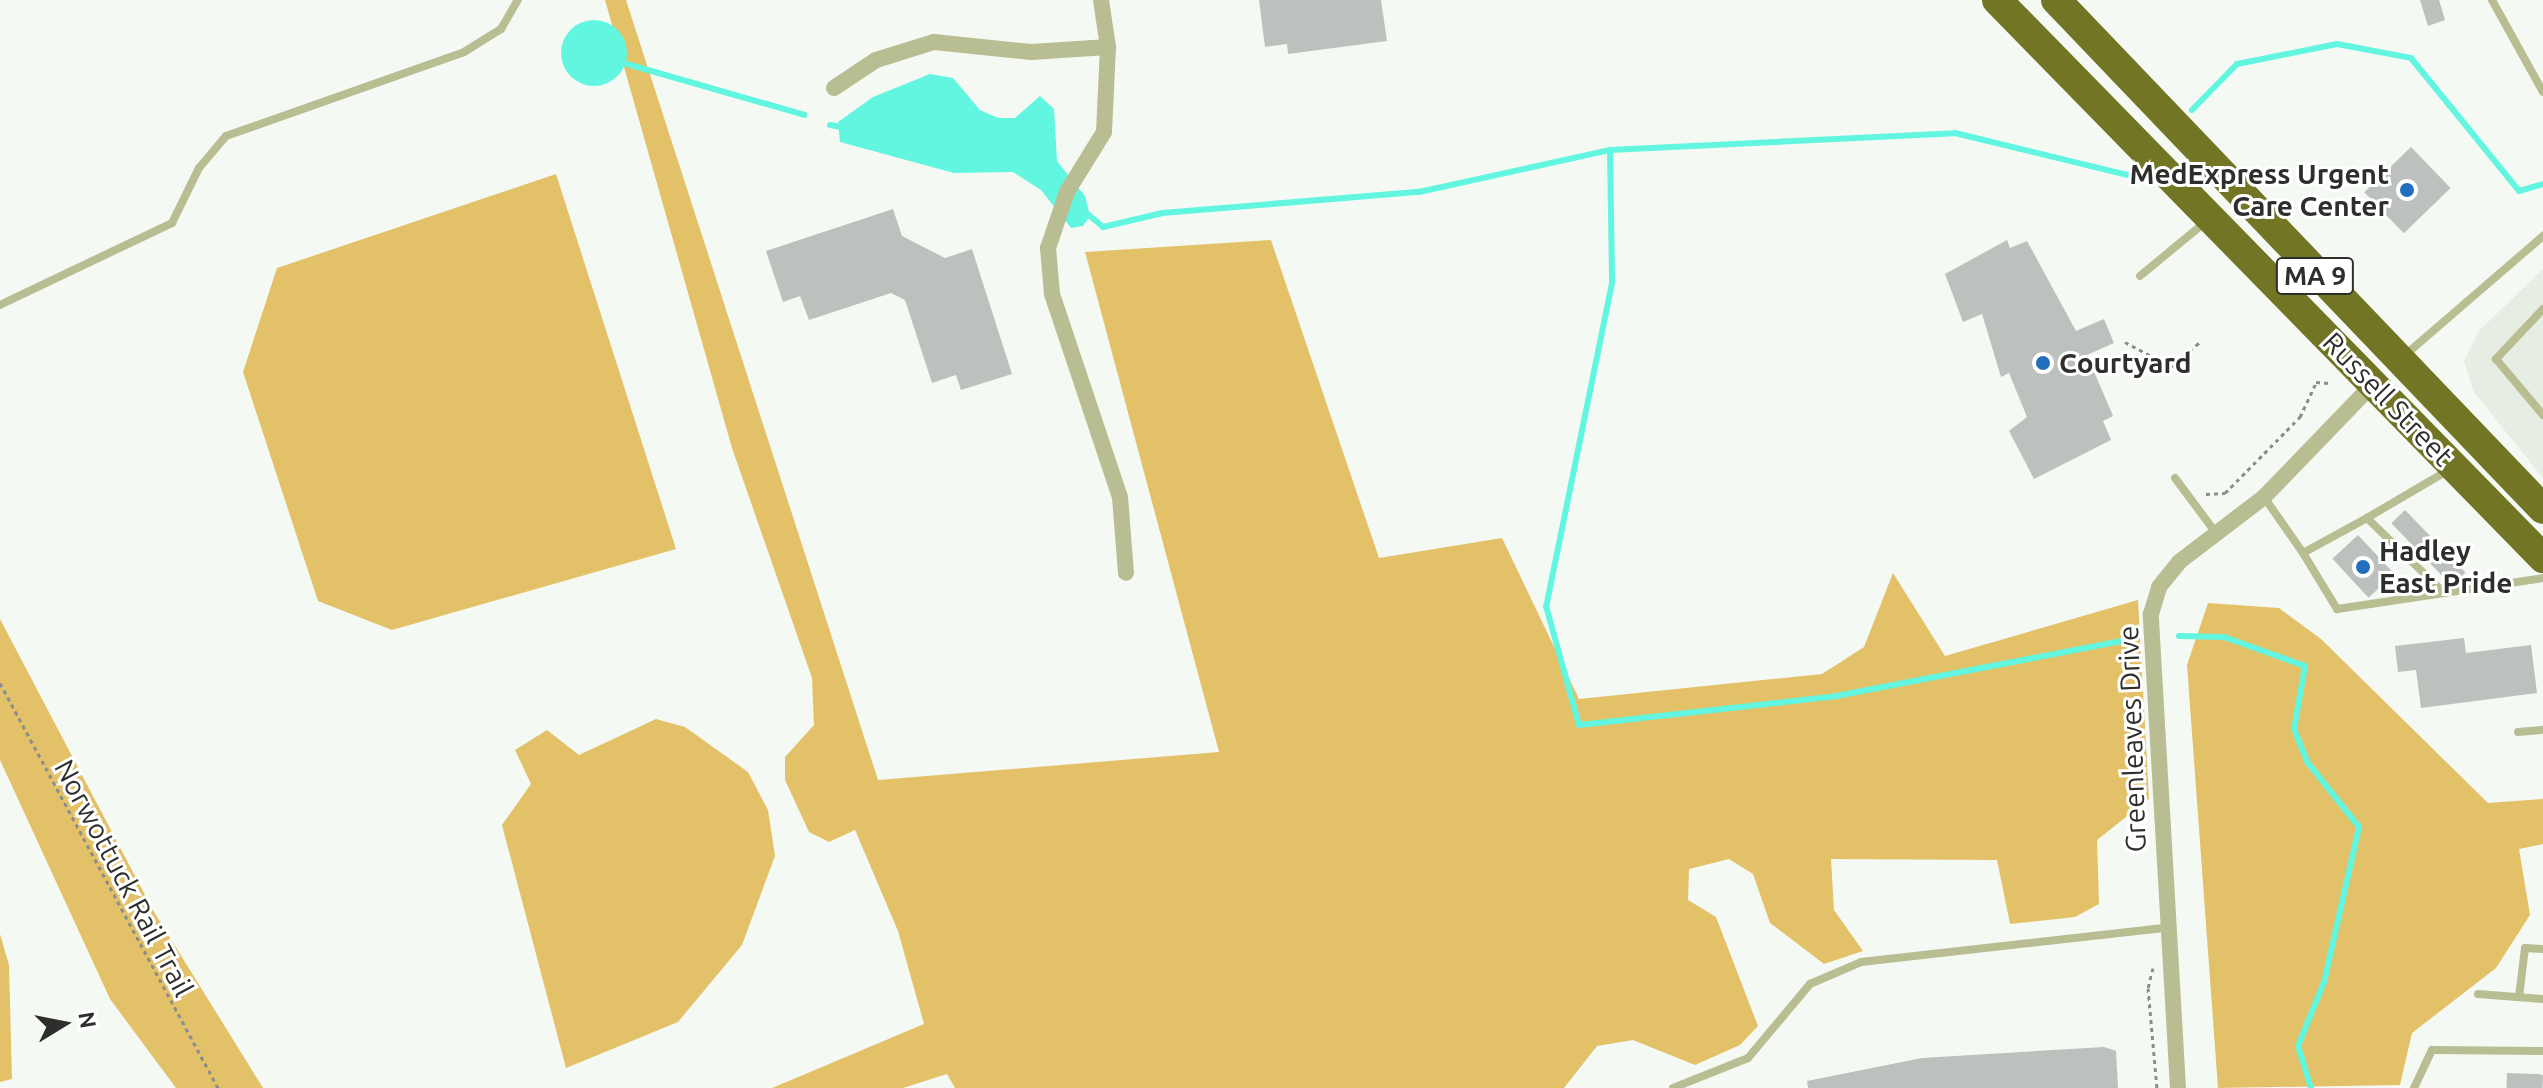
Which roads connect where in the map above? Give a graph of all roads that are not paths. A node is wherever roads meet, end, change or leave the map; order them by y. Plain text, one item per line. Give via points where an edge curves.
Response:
1 (518, 0) edge
2 (1101, 0) edge
3 (1997, 0) edge
4 (2056, 0) edge
5 (2492, 0) edge
6 (1108, 47) junction
7 (834, 88) dead end
8 (2543, 92) edge
9 (2214, 215) junction
10 (2543, 236) edge
11 (2140, 276) dead end
12 (0, 305) edge
13 (2543, 309) edge
14 (2384, 374) junction
15 (2543, 415) edge
16 (2455, 467) junction
17 (2175, 478) dead end
18 (2264, 497) junction
19 (2543, 509) edge
20 (2367, 518) junction
21 (2216, 533) junction
22 (2303, 553) junction
23 (2543, 558) edge
24 (1126, 573) dead end
25 (2543, 578) edge
26 (2444, 593) junction
27 (2543, 730) edge
28 (2518, 732) dead end
29 (2166, 928) junction
30 (2543, 949) edge
31 (2478, 994) dead end
32 (2519, 997) junction
33 (2543, 999) edge
34 (2543, 1051) edge
35 (1677, 1086) edge
36 (2178, 1088) edge
37 (2414, 1088) edge

1 - 12 lane via 501,29 464,52 226,136 199,168 172,223
2 - 6 street
3 - 9 highway, Russell Street / MA 9
4 - 14 highway, Russell Street / MA 9
5 - 8 lane
6 - 7 street via 1031,52 934,42 876,60
6 - 24 street via 1109,113 1054,223 1048,248 1052,294 1120,497
9 - 11 lane
9 - 14 highway, Russell Street / MA 9
10 - 14 lane
13 - 15 lane via 2496,359
14 - 16 highway, Russell Street / MA 9
14 - 18 street, Greenleaves Drive
14 - 19 highway, Russell Street / MA 9
16 - 20 lane
16 - 23 highway, Russell Street / MA 9
17 - 21 lane
18 - 21 street, Greenleaves Drive
18 - 22 lane
20 - 22 lane
20 - 26 lane
21 - 29 street, Greenleaves Drive via 2159,587 2151,614
22 - 26 lane via 2337,609
25 - 26 lane
27 - 28 lane
29 - 35 lane via 1861,962 1810,984 1748,1058
29 - 36 street, Greenleaves Drive
30 - 32 lane via 2525,948
31 - 32 lane
32 - 33 lane
34 - 37 lane via 2432,1050

